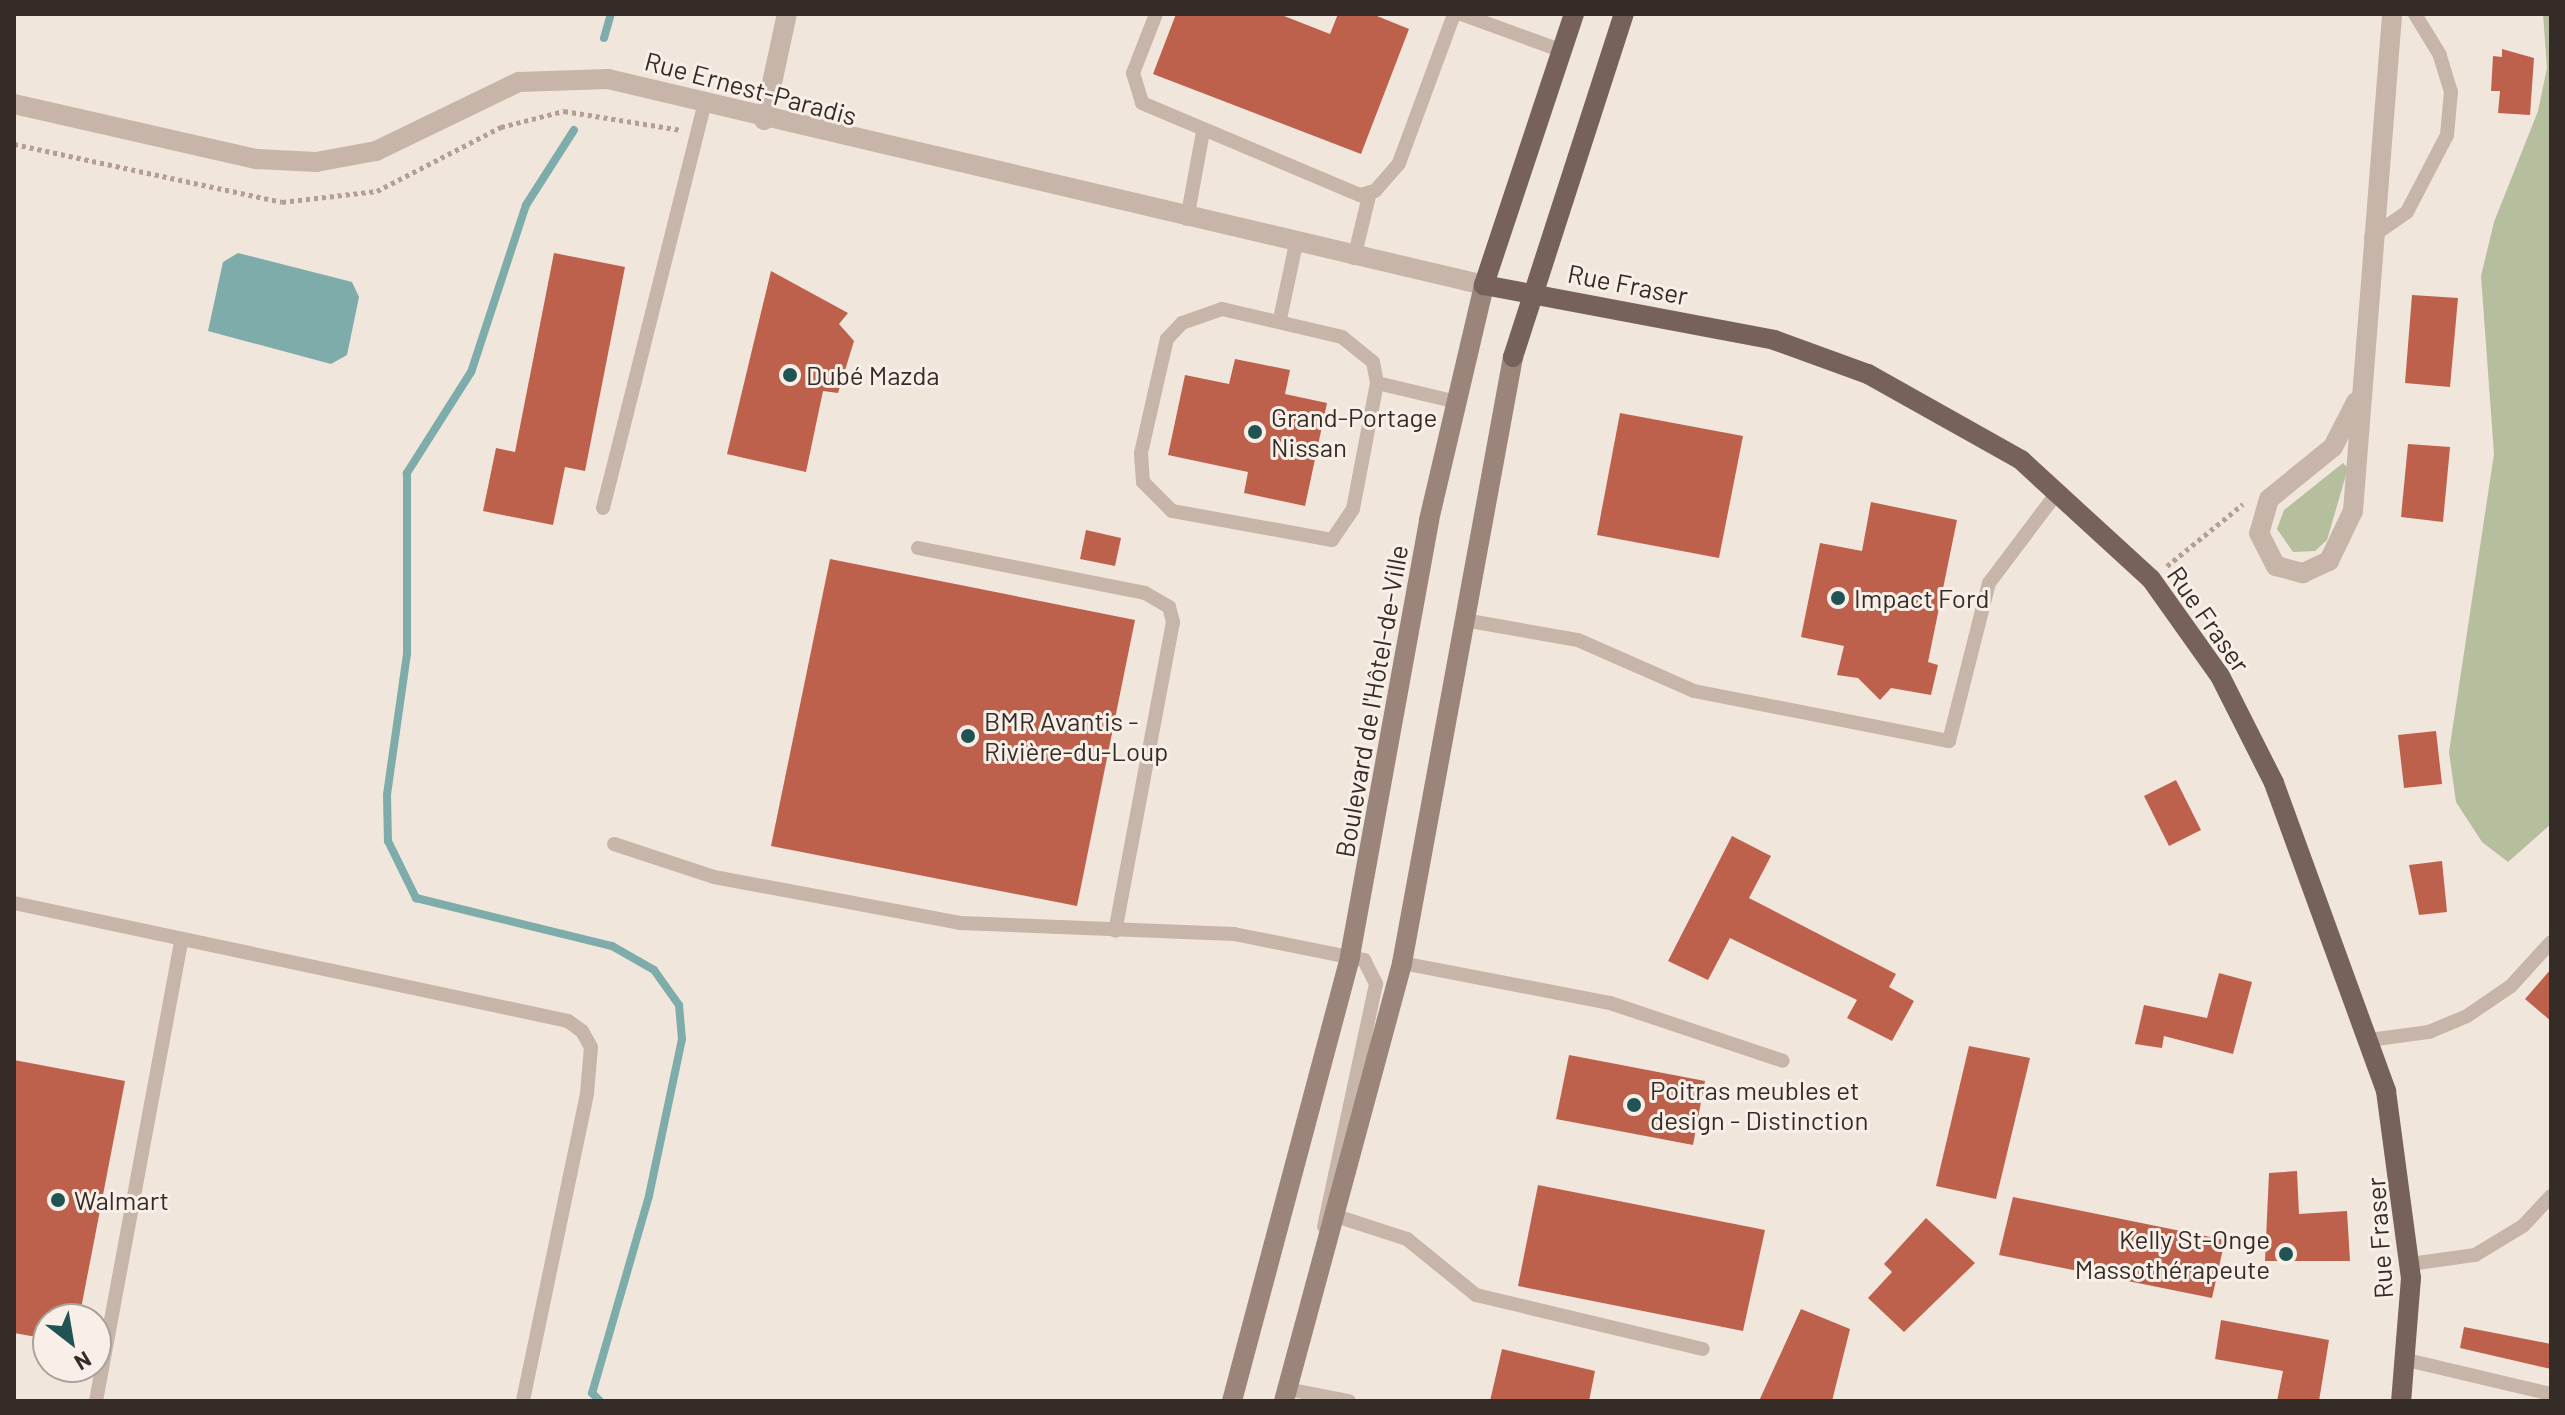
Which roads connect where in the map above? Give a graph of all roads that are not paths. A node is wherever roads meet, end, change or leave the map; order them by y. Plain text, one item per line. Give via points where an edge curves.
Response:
1 (787, 14) edge
2 (1156, 14) edge
3 (1454, 14) edge
4 (1461, 14) edge
5 (1574, 14) edge
6 (1624, 14) edge
7 (2392, 14) edge
8 (2415, 14) edge
9 (1560, 50) junction
10 (705, 102) junction
11 (14, 104) edge
12 (764, 120) junction
13 (1203, 132) junction
14 (1370, 192) junction
15 (1187, 219) junction
16 (2371, 238) junction
17 (1296, 244) junction
18 (1354, 258) junction
19 (1484, 285) junction
20 (1531, 293) junction
21 (1280, 319) junction
22 (1377, 383) junction
23 (1453, 401) junction
24 (2356, 402) junction
25 (2059, 490) junction
26 (603, 508) dead end
27 (918, 548) dead end
28 (1464, 620) junction
29 (614, 844) dead end
30 (14, 903) edge
31 (1115, 931) junction
32 (182, 939) junction
33 (2551, 942) edge
34 (1350, 956) junction
35 (1402, 963) junction
36 (2369, 1040) junction
37 (1783, 1061) dead end
38 (2551, 1196) edge
39 (1336, 1216) junction
40 (2410, 1264) junction
41 (1316, 1286) junction
42 (1703, 1349) dead end
43 (2407, 1360) junction
44 (2551, 1394) edge
45 (1286, 1395) edge
46 (96, 1401) edge
47 (523, 1401) edge
48 (1232, 1401) edge
49 (1349, 1401) edge
50 (2401, 1401) edge

1 - 12 street
2 - 13 lane via 1133,88 1142,103
3 - 14 lane via 1399,163
4 - 9 lane
5 - 9 main road, Boulevard de l'Hôtel-de-Ville
6 - 20 main road
7 - 16 street
8 - 16 lane via 2451,92 2447,135 2407,212
9 - 19 main road, Boulevard de l'Hôtel-de-Ville
10 - 11 street, Rue Ernest-Paradis via 608,79 549,76 484,94 376,151 289,163
10 - 12 street, Rue Ernest-Paradis
10 - 26 lane
12 - 15 street, Rue Ernest-Paradis
13 - 14 lane via 1344,191
13 - 15 lane
14 - 18 lane
15 - 17 street, Rue Ernest-Paradis
16 - 24 street
17 - 18 street, Rue Ernest-Paradis
17 - 21 lane
18 - 19 street, Rue Ernest-Paradis
19 - 20 main road, Rue Fraser
19 - 23 main road, Boulevard de l'Hôtel-de-Ville
20 - 25 main road, Rue Fraser via 1825,356 1915,395
20 - 28 main road via 1513,357
21 - 22 lane via 1362,347
21 - 22 lane via 1222,309 1182,323 1167,339 1141,453 1143,482 1172,511 1332,540 1353,509
22 - 23 lane
23 - 34 main road, Boulevard de l'Hôtel-de-Ville
24 - 24 street via 2333,447 2269,499 2259,533 2276,566 2303,573 2329,561 2353,511
25 - 28 lane via 1989,583 1949,741 1694,691 1568,637
25 - 36 main road, Rue Fraser via 2151,579 2220,676 2274,783
27 - 31 lane via 1145,593 1169,607 1173,622
28 - 35 main road
29 - 31 lane via 714,877 960,923
30 - 32 lane
31 - 34 lane via 1234,934
32 - 46 lane
32 - 47 lane via 568,1021 582,1031 591,1047 587,1094
33 - 36 lane via 2511,986 2467,1016 2429,1032
34 - 41 lane via 1371,965 1377,976 1334,1152
34 - 48 main road, Boulevard de l'Hôtel-de-Ville
35 - 37 lane via 1610,1003
35 - 39 main road
36 - 40 main road, Rue Fraser via 2400,1159
38 - 40 lane via 2523,1226 2475,1255
39 - 41 main road
39 - 42 lane via 1407,1239 1476,1295
40 - 43 main road, Rue Fraser
41 - 45 main road
43 - 44 lane
43 - 50 main road, Rue Fraser
45 - 49 lane

